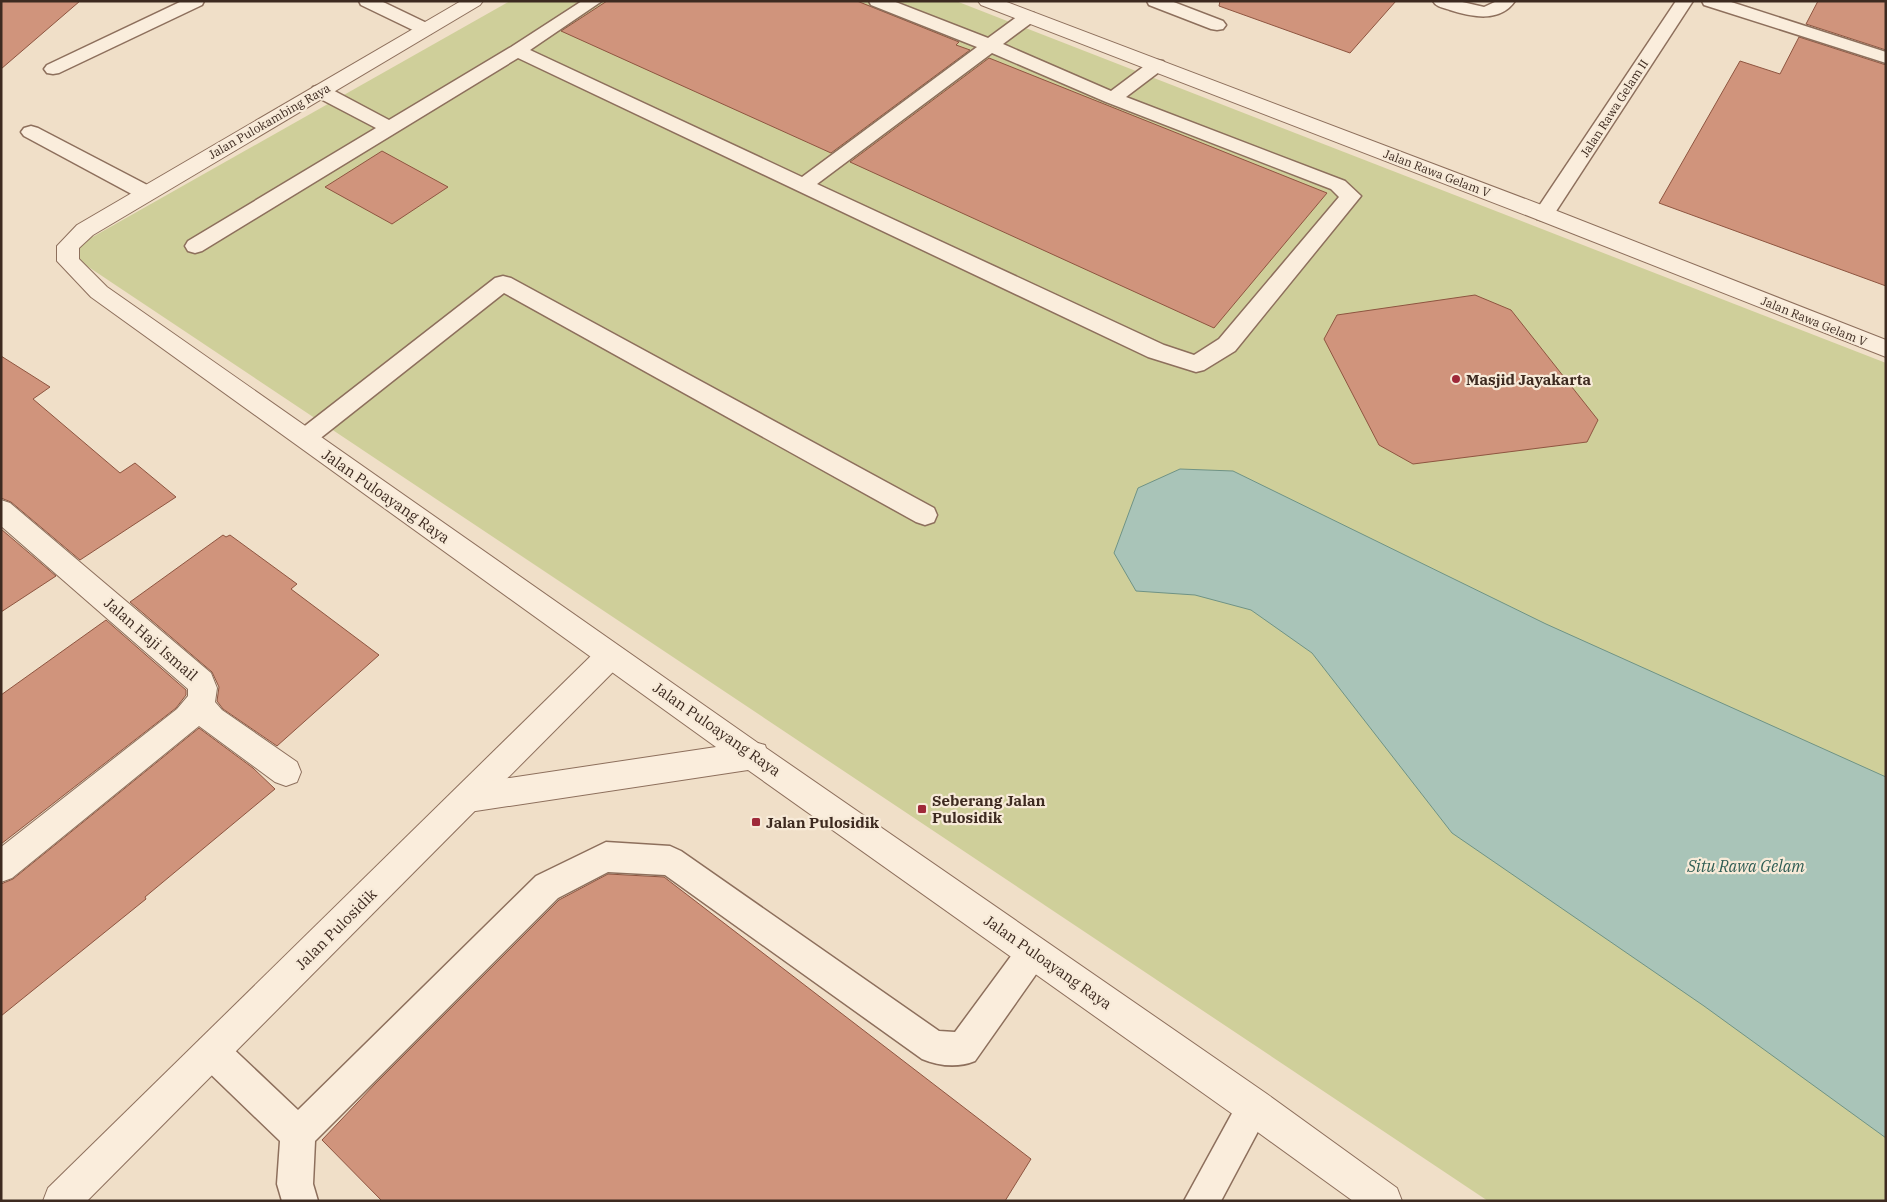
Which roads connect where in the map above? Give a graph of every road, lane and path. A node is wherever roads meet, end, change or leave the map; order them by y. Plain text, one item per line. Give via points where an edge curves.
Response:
1 (196, 1) edge
2 (367, 1) edge
3 (474, 1) edge
4 (594, 1) edge
5 (877, 1) edge
6 (987, 1) edge
7 (1155, 1) edge
8 (1441, 1) edge
9 (1507, 1) edge
10 (1685, 1) edge
11 (1710, 1) edge
12 (1028, 17) junction
13 (1217, 25) dead end
14 (425, 29) junction
15 (989, 45) junction
16 (516, 51) junction
17 (1886, 58) edge
18 (1157, 65) junction
19 (53, 69) dead end
20 (320, 91) junction
21 (1113, 98) junction
22 (390, 128) junction
23 (31, 132) dead end
24 (802, 186) junction
25 (146, 194) junction
26 (1544, 214) junction
27 (68, 246) joint
28 (195, 246) dead end
29 (1886, 349) edge
30 (305, 438) junction
31 (1, 510) edge
32 (925, 515) dead end
33 (610, 656) junction
34 (198, 705) junction
35 (754, 754) junction
36 (286, 772) dead end
37 (469, 798) junction
38 (1, 867) edge
39 (1033, 952) junction
40 (212, 1052) junction
41 (1254, 1107) junction
42 (298, 1134) junction
43 (61, 1201) edge
44 (300, 1201) edge
45 (1202, 1201) edge
46 (1384, 1201) edge

1 - 19 lane
2 - 14 lane
3 - 14 street, Jalan Pulokambing Raya
4 - 16 lane
5 - 15 lane
6 - 12 street, Jalan Rawa Gelam V
7 - 13 lane
8 - 9 lane via 1470,11 1491,12 1501,9
10 - 26 lane, Jalan Rawa Gelam II
11 - 17 lane
12 - 15 lane
12 - 18 street, Jalan Rawa Gelam V
14 - 20 street, Jalan Pulokambing Raya
15 - 21 lane
15 - 24 lane
16 - 22 lane
16 - 24 lane
18 - 21 lane
18 - 26 street, Jalan Rawa Gelam V
20 - 22 lane
20 - 25 street, Jalan Pulokambing Raya
21 - 24 lane via 1338,185 1350,196 1227,346 1196,364 1156,351
22 - 28 lane
23 - 25 lane
25 - 27 street, Jalan Pulokambing Raya via 85,230
26 - 29 street, Jalan Rawa Gelam V
27 - 30 street, Jalan Puloayang Raya via 68,261 99,292
30 - 32 lane via 503,283
30 - 33 street, Jalan Puloayang Raya
31 - 34 street, Jalan Haji Ismail via 201,682 204,690
33 - 35 street, Jalan Puloayang Raya
33 - 37 street, Jalan Pulosidik
34 - 36 street via 212,719
34 - 38 street via 188,718
35 - 37 street
35 - 39 street, Jalan Puloayang Raya
37 - 40 street, Jalan Pulosidik
39 - 41 street, Jalan Puloayang Raya
39 - 42 lane via 963,1049 934,1046 670,861 606,856 547,887
40 - 42 lane
40 - 43 street, Jalan Pulosidik
41 - 45 lane
41 - 46 street, Jalan Puloayang Raya
42 - 44 lane via 295,1184

